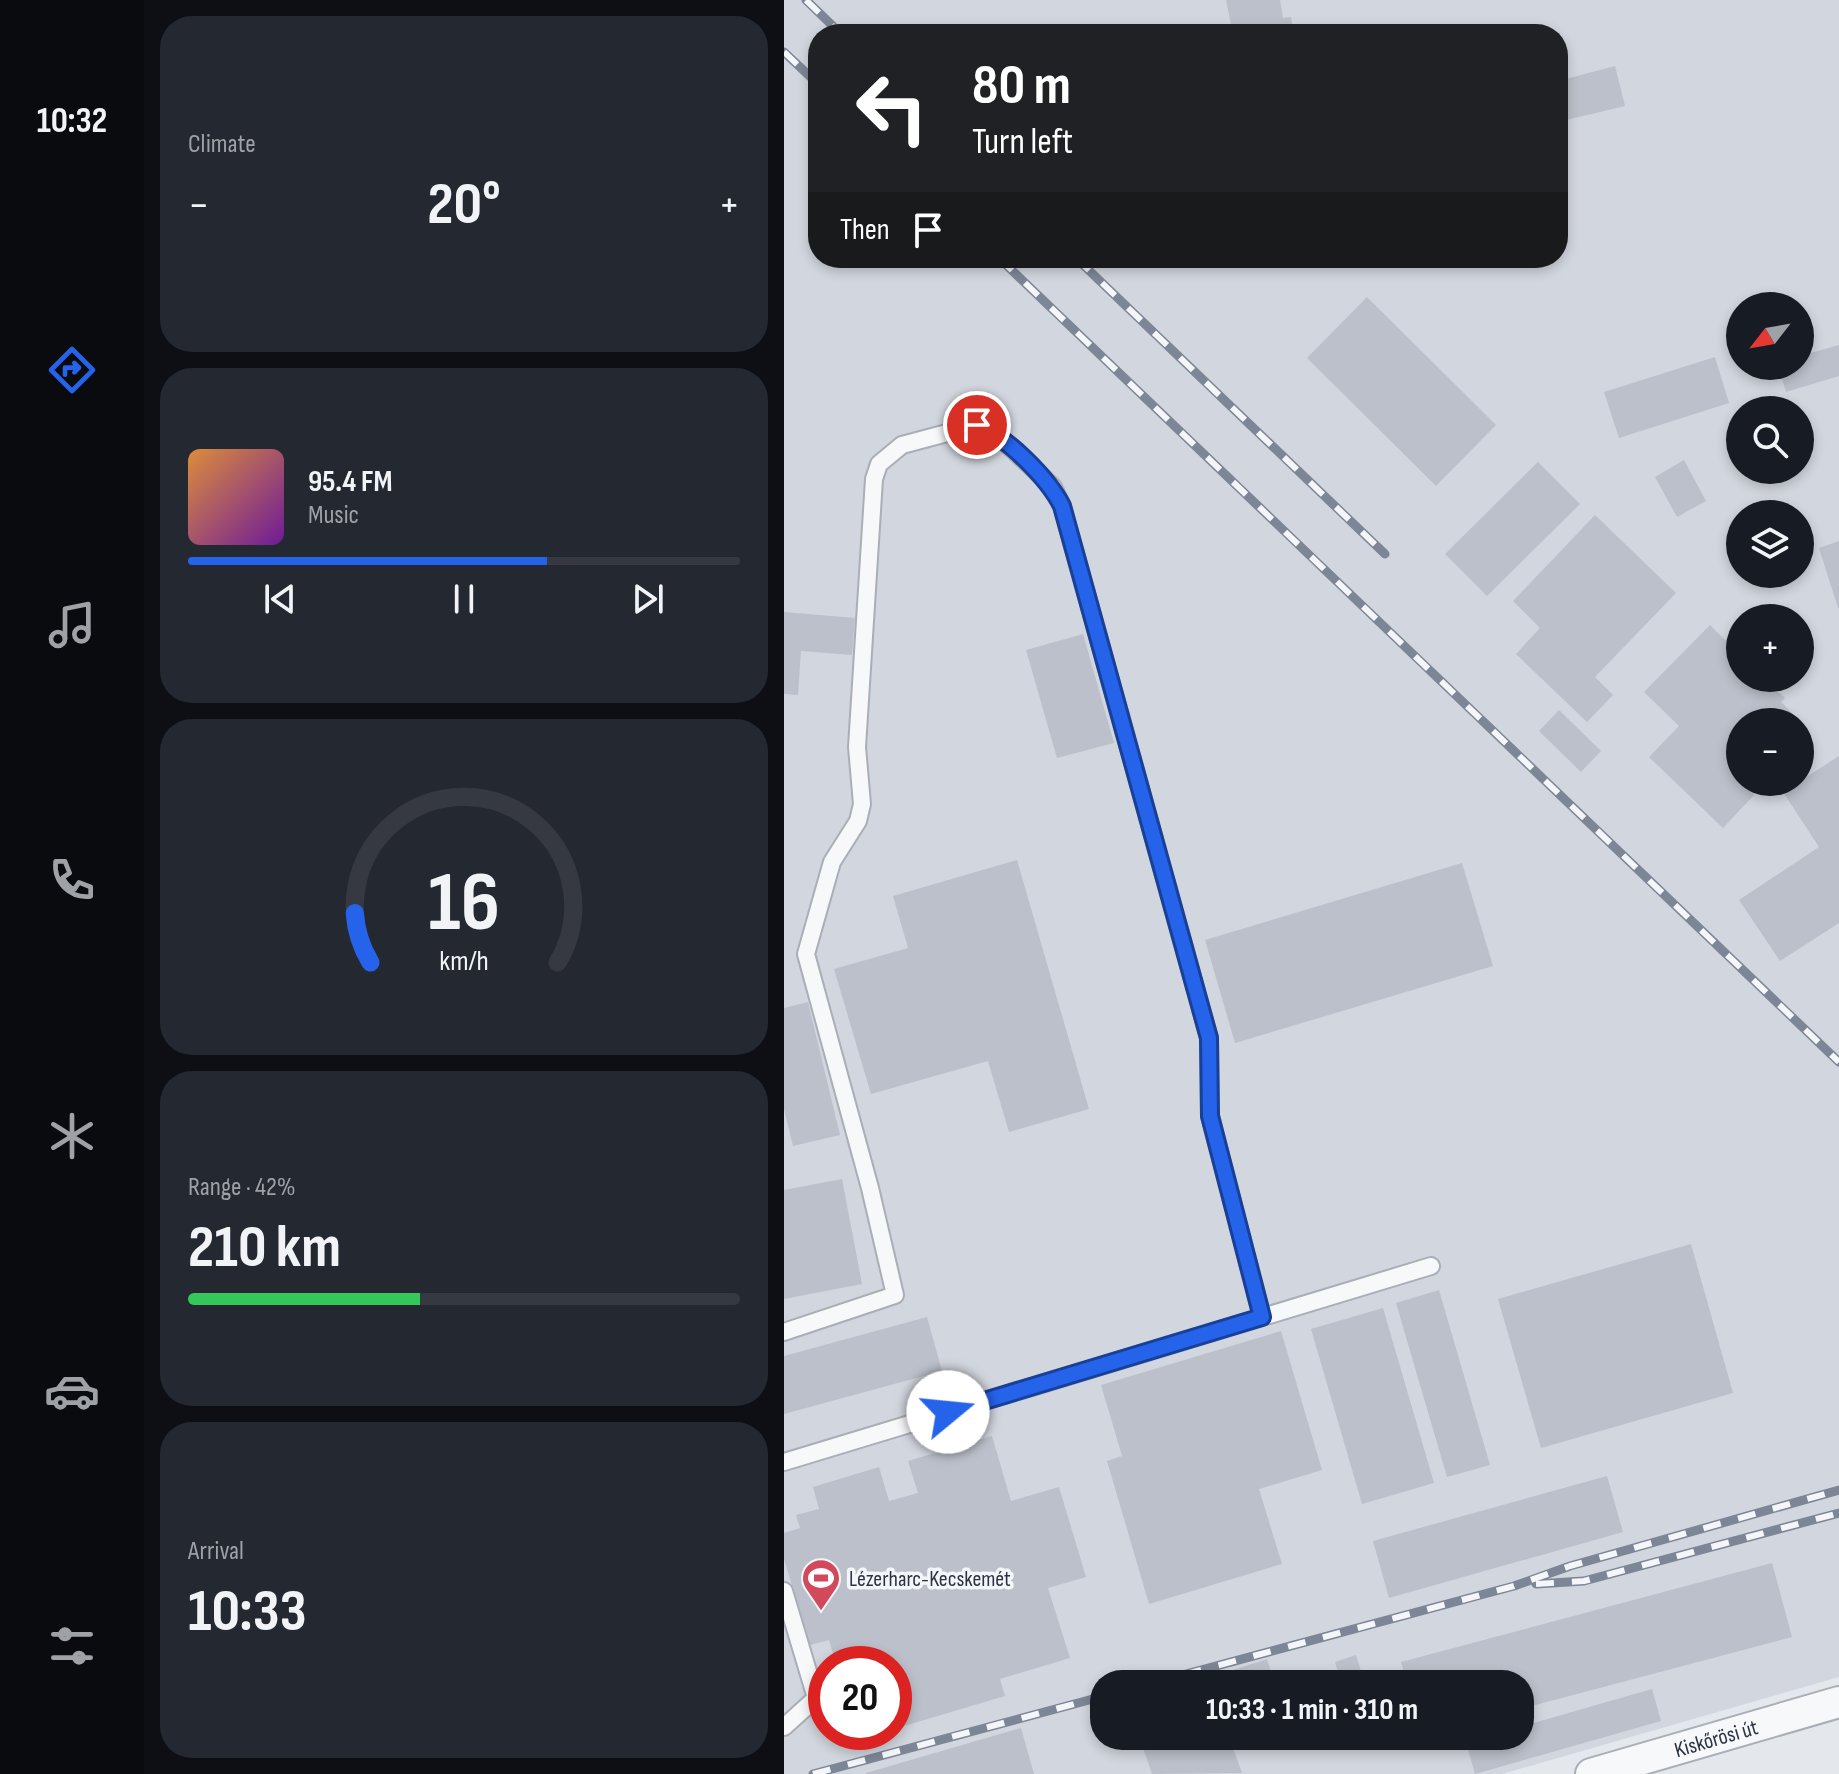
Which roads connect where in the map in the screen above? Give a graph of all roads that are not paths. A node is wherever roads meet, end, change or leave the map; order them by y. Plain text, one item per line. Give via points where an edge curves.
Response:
1 (1431, 1266) dead end
2 (1262, 1317) junction
3 (784, 1332) edge
4 (784, 1462) edge
5 (784, 1591) edge
6 (1839, 1702) edge
7 (784, 1727) edge
8 (1591, 1774) edge

1 - 2 lane
2 - 3 lane via 1210,1116 1209,1038 1062,506 1053,487 992,430 977,425 902,445 879,464 874,479 857,747 862,804 858,821 832,862 806,954 895,1295
2 - 4 lane
5 - 7 lane via 816,1698
6 - 8 street, Kiskőrösi út

